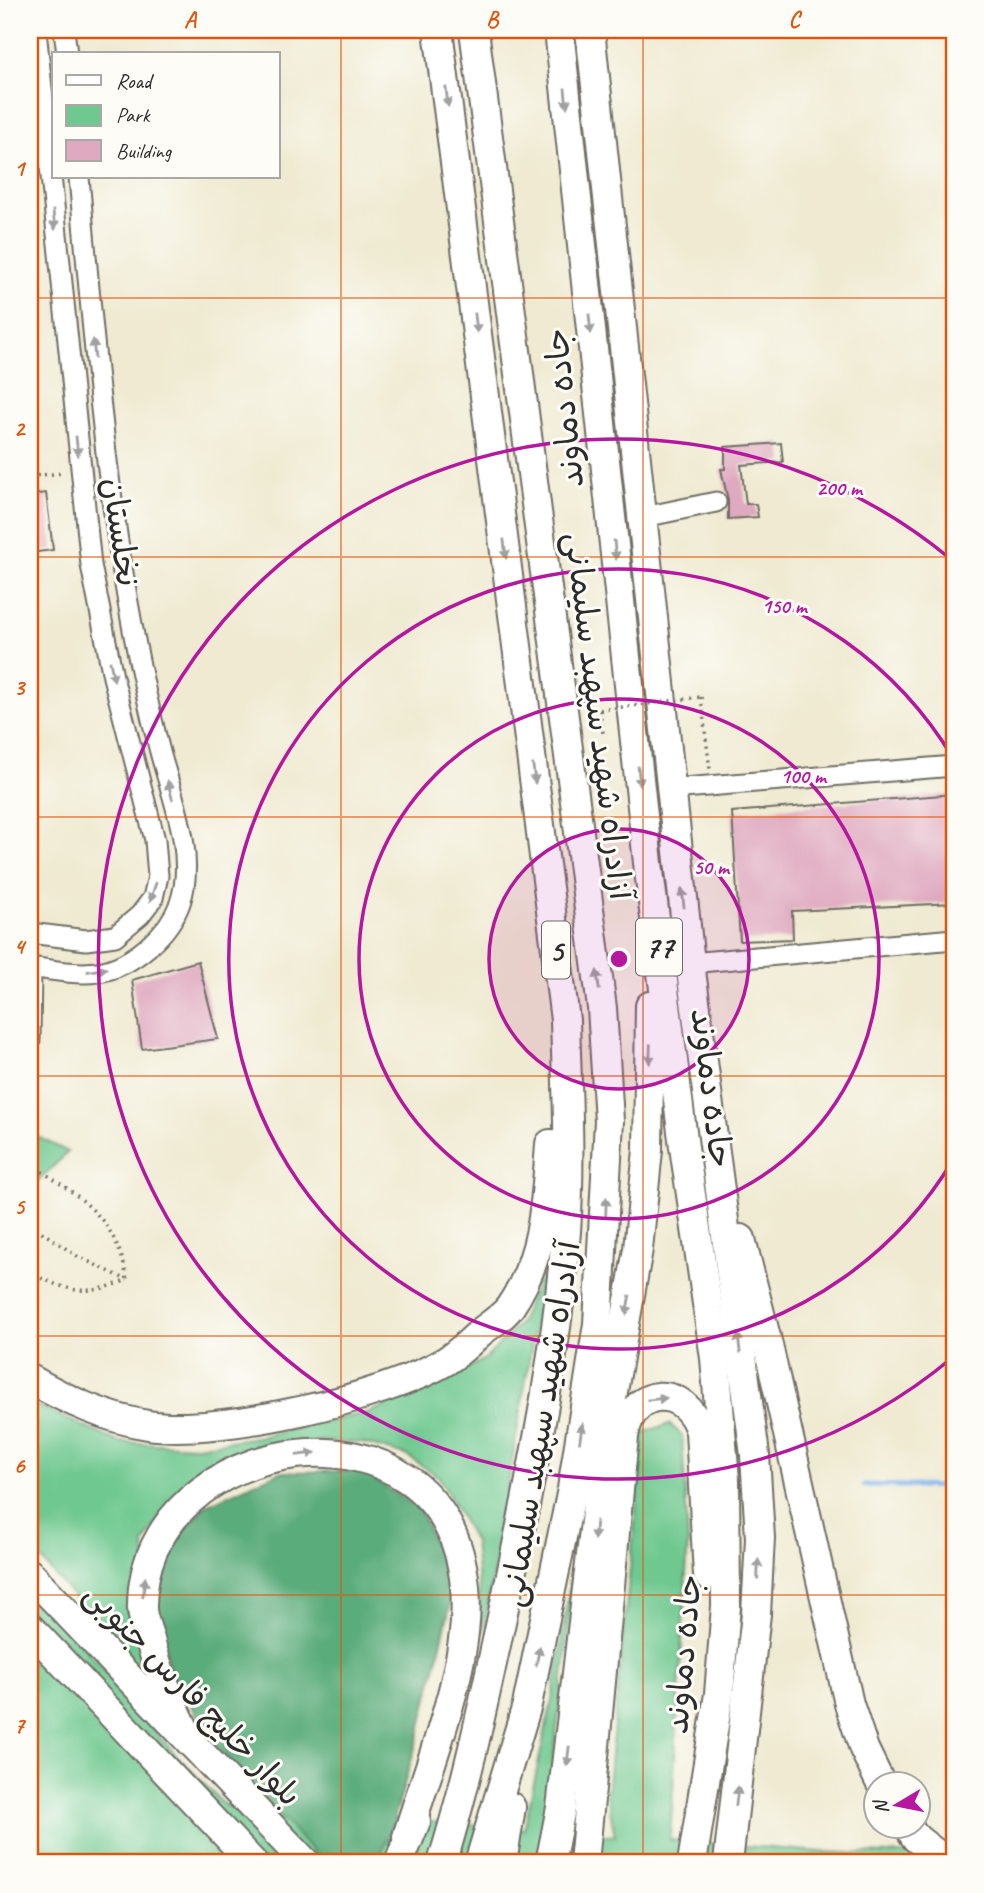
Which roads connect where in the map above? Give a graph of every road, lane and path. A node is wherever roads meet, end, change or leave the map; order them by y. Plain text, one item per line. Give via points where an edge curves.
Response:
1 (36, 30) edge
2 (64, 30) edge
3 (438, 30) edge
4 (474, 30) edge
5 (559, 30) edge
6 (590, 30) edge
7 (66, 52) edge
8 (79, 178) edge
9 (80, 471) junction
10 (30, 476) edge
11 (716, 502) dead end
12 (644, 517) junction
13 (603, 733) dead end
14 (954, 766) edge
15 (712, 786) junction
16 (671, 789) junction
17 (648, 863) junction
18 (30, 933) edge
19 (954, 939) edge
20 (690, 962) junction
21 (30, 967) edge
22 (565, 1020) junction
23 (30, 1040) edge
24 (712, 1129) junction
25 (30, 1164) edge
26 (30, 1224) edge
27 (30, 1273) edge
28 (127, 1280) junction
29 (30, 1379) edge
30 (30, 1574) edge
31 (30, 1628) edge
32 (488, 1682) junction
33 (527, 1705) junction
34 (191, 1743) junction
35 (874, 1770) edge
36 (707, 1774) junction
37 (919, 1840) edge
38 (403, 1850) edge
39 (253, 1863) edge
40 (306, 1863) edge
41 (442, 1863) edge
42 (479, 1863) edge
43 (502, 1863) edge
44 (550, 1863) edge
45 (584, 1863) edge
46 (692, 1863) edge
47 (728, 1863) edge
48 (948, 1863) edge

1 -> 9 street, نخلستان
2 - 7 street
3 -> 22 highway, آزادراه شهید سپهبد سلیمانی / 5
33 -> 4 highway, آزادراه شهید سپهبد سلیمانی / 5 via 572,1489 598,1324 609,1121 602,1008
5 -> 17 highway, جاده دماوند / 77
6 - 12 highway, جاده دماوند / 77
21 -> 8 street, نخلستان via 99,972 130,960 160,936 180,905 187,874 182,836 140,673 119,558 103,448
9 - 10 path
9 -> 18 street, نخلستان via 91,565 113,677 155,840 158,876 153,898 115,936 86,940
11 - 12 street
12 - 16 highway, جاده دماوند / 77
13 - 15 path, bridge via 600,710 701,697
14 - 15 street
15 - 16 street
20 -> 16 highway, جاده دماوند / 77
17 - 36 highway, جاده دماوند / 77 via 715,1358 725,1481 726,1606
17 -> 44 highway via 648,1150 638,1249 605,1437 561,1808
19 - 20 street
20 - 24 highway, جاده دماوند / 77
21 - 23 street
22 - 29 highway via 544,1227 529,1273 509,1309 446,1361 368,1394 208,1426 149,1425 92,1411
22 - 32 highway, آزادراه شهید سپهبد سلیمانی / 5 via 566,1230 557,1324
24 - 35 highway via 767,1341 849,1704
47 -> 24 highway, جاده دماوند / 77 via 746,1726 760,1538 755,1455
25 - 28 path via 105,1220 124,1256
26 - 28 path
27 - 28 path via 60,1287 98,1292
30 - 34 highway, بلوار خلیج فارس جنوبی
31 - 39 highway
32 - 38 highway
32 - 41 highway, آزادراه شهید سپهبد سلیمانی / 5
33 - 42 highway, آزادراه شهید سپهبد سلیمانی / 5
33 - 43 highway
34 -> 38 highway via 159,1678 141,1607 147,1567 164,1531 193,1497 231,1472 273,1458 317,1452 361,1456 402,1473 434,1500 454,1538 466,1586 464,1650
34 - 40 highway, بلوار خلیج فارس جنوبی
45 -> 36 highway via 626,1421 645,1400 659,1396 687,1406 700,1431 708,1577
36 - 46 highway, جاده دماوند / 77
37 - 48 highway

